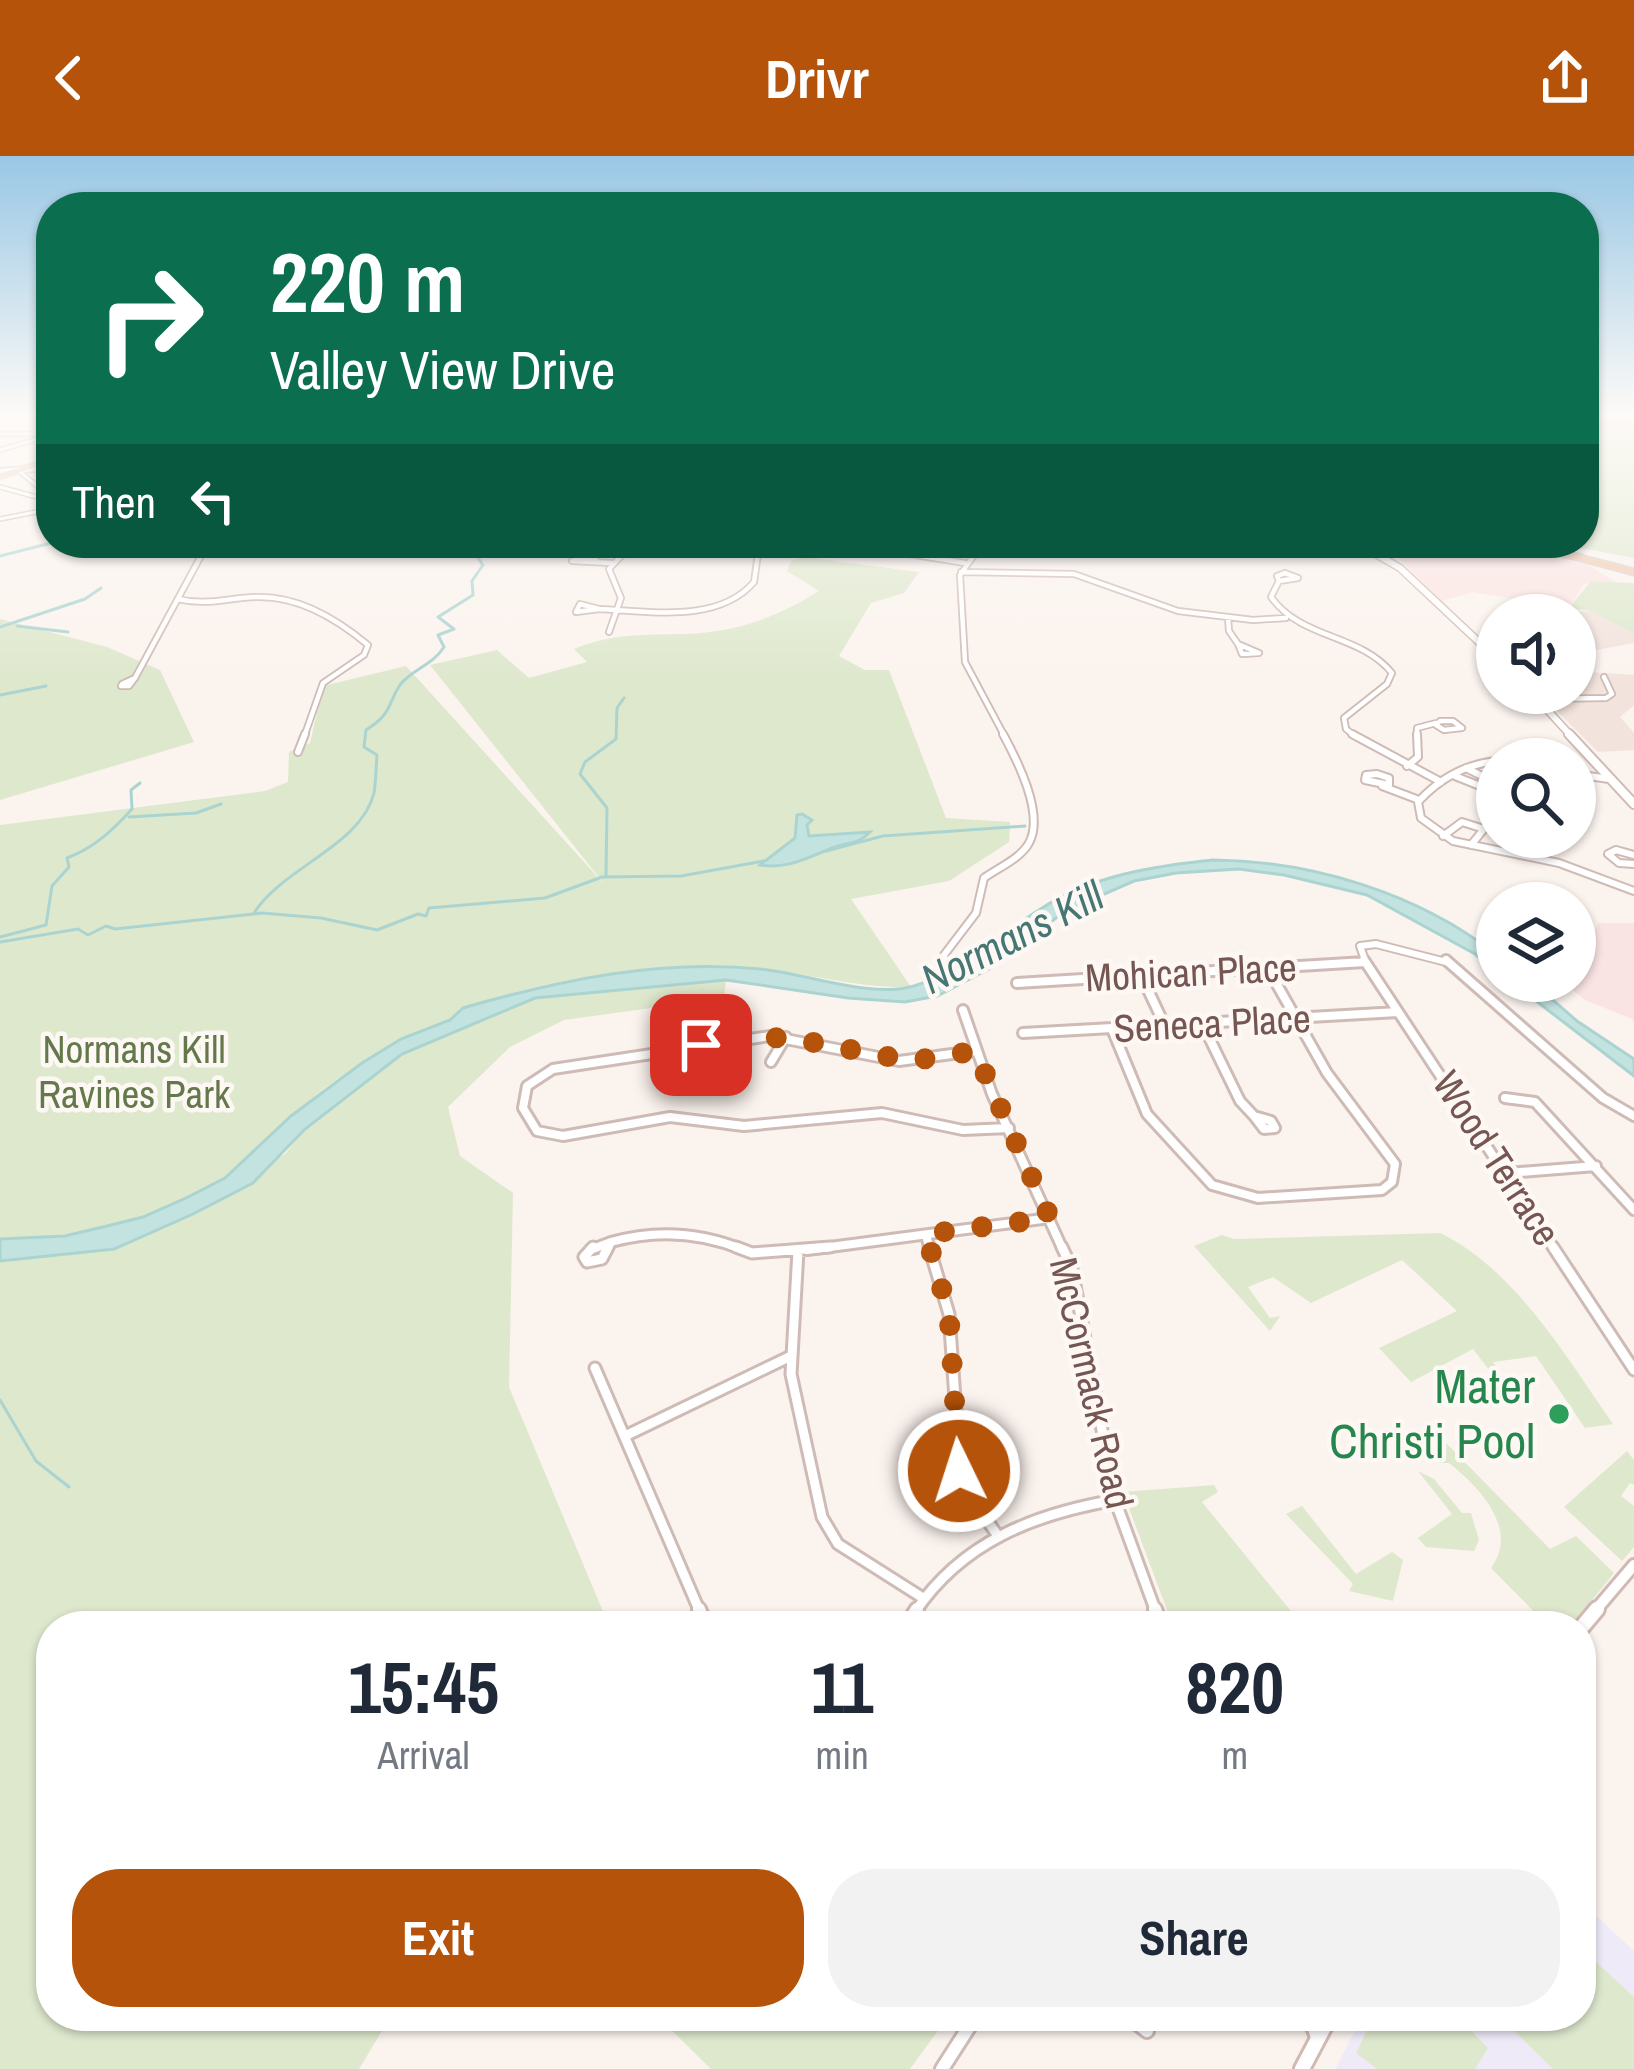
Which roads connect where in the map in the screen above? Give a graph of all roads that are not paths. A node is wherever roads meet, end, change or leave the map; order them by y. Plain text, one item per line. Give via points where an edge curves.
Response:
1 (36, 512) edge
2 (0, 519) edge
3 (200, 558) edge
4 (619, 558) edge
5 (757, 558) edge
6 (941, 558) edge
7 (970, 558) edge
8 (1384, 558) edge
9 (1396, 558) edge
10 (1582, 558) edge
11 (1586, 558) edge
12 (597, 561) dead end
13 (966, 562) junction
14 (612, 563) junction
15 (1400, 568) junction
16 (1634, 570) edge
17 (961, 572) junction
18 (1280, 581) dead end
19 (178, 599) junction
20 (599, 609) dead end
21 (620, 610) junction
22 (1228, 618) junction
23 (1287, 618) junction
24 (609, 632) dead end
25 (1476, 639) edge
26 (1238, 644) dead end
27 (1604, 677) dead end
28 (135, 678) dead end
29 (1596, 698) edge
30 (1552, 714) edge
31 (1436, 723) dead end
32 (298, 752) dead end
33 (1406, 766) junction
34 (1476, 766) edge
35 (1466, 768) junction
36 (1604, 771) junction
37 (1596, 774) edge
38 (1453, 776) junction
39 (1596, 776) edge
40 (1613, 781) junction
41 (1441, 782) junction
42 (1382, 786) dead end
43 (1420, 800) junction
44 (1634, 804) edge
45 (1443, 836) junction
46 (1470, 846) junction
47 (1476, 847) edge
48 (1634, 855) edge
49 (1540, 858) edge
50 (1631, 865) edge
51 (1613, 884) junction
52 (1634, 891) edge
53 (1366, 962) junction
54 (944, 965) dead end
55 (1268, 968) junction
56 (1141, 975) junction
57 (1017, 982) dead end
58 (963, 1010) dead end
59 (1400, 1012) junction
60 (1297, 1018) junction
61 (1202, 1023) junction
62 (1165, 1026) junction
63 (1112, 1029) junction
64 (1023, 1033) dead end
65 (785, 1037) junction
66 (975, 1051) junction
67 (771, 1062) dead end
68 (1505, 1098) dead end
69 (1253, 1116) dead end
70 (1634, 1116) edge
71 (1009, 1128) junction
72 (1598, 1166) junction
73 (1508, 1173) junction
74 (1634, 1210) edge
75 (1050, 1218) junction
76 (926, 1234) junction
77 (611, 1242) dead end
78 (798, 1251) junction
79 (791, 1356) junction
80 (595, 1368) dead end
81 (1634, 1370) edge
82 (625, 1436) junction
83 (1115, 1500) junction
84 (998, 1535) junction
85 (1634, 1565) edge
86 (922, 1598) junction
87 (700, 1611) edge
88 (915, 1611) edge
89 (1156, 1611) edge
90 (1595, 1611) edge
91 (966, 2031) edge
92 (1314, 2031) edge
93 (1322, 2031) edge
94 (1317, 2039) junction
95 (942, 2069) edge
96 (1301, 2069) edge

1 - 2 street
3 - 19 street
4 - 14 street
5 - 21 street via 757,577 727,603
6 - 13 street
7 - 13 street
8 - 15 street
9 - 15 street
10 - 16 main road
11 - 16 main road
12 - 14 street
13 - 17 street
14 - 21 street
15 - 25 street
17 - 22 street via 1074,574 1164,608
17 - 54 street via 965,664 1011,748 1033,833 1027,848 984,878 976,914
18 - 23 street via 1271,597
19 - 28 street
19 - 32 street via 279,598 322,613 368,645 323,683
20 - 21 street
21 - 24 street
22 - 23 street
22 - 26 street
23 - 33 street via 1389,666 1387,684 1344,724
27 - 29 street via 1612,694
30 - 36 street
31 - 33 street via 1417,728 1418,757
33 - 41 street
34 - 35 street
35 - 38 street
35 - 38 street via 1496,783 1485,788
36 - 37 street
36 - 40 street
38 - 41 street
39 - 40 street
40 - 44 street
41 - 43 street
42 - 43 street
43 - 45 street via 1420,818
45 - 46 street
45 - 46 street via 1462,822 1484,830
46 - 47 street
48 - 50 street via 1608,854
49 - 51 street
50 - 51 street
51 - 52 street
53 - 55 street, Mohican Place
53 - 59 street, Wood Terrace
53 - 70 street, Wood Terrace via 1360,946 1376,944 1445,959
55 - 56 street, Mohican Place
55 - 60 street
56 - 57 street, Mohican Place
56 - 62 street
58 - 66 street, McCormack Road
59 - 60 street, Seneca Place
59 - 73 street, Wood Terrace
60 - 61 street, Seneca Place
60 - 63 street via 1327,1073 1390,1155 1392,1182 1363,1194 1258,1198 1205,1180 1147,1114
61 - 62 street, Seneca Place
61 - 69 street
62 - 63 street, Seneca Place
63 - 64 street, Seneca Place
65 - 66 street via 899,1061
65 - 67 street
65 - 71 street via 553,1069 527,1086 525,1117 537,1131 563,1136 683,1116 744,1126 882,1113 963,1130
66 - 71 street, McCormack Road
68 - 72 street via 1535,1102
71 - 75 street, McCormack Road
72 - 73 street
72 - 74 street
73 - 81 street, Wood Terrace
75 - 76 street
75 - 83 street, McCormack Road via 1072,1270
76 - 78 street
76 - 84 street via 949,1314 961,1484
77 - 78 street via 704,1234 752,1253
78 - 79 street
79 - 82 street
79 - 86 street via 827,1530
80 - 82 street
82 - 87 street
83 - 84 street via 1049,1510
83 - 89 street, McCormack Road
84 - 86 street
85 - 90 street
86 - 88 street
91 - 95 street
92 - 94 street
93 - 94 street
94 - 96 street

